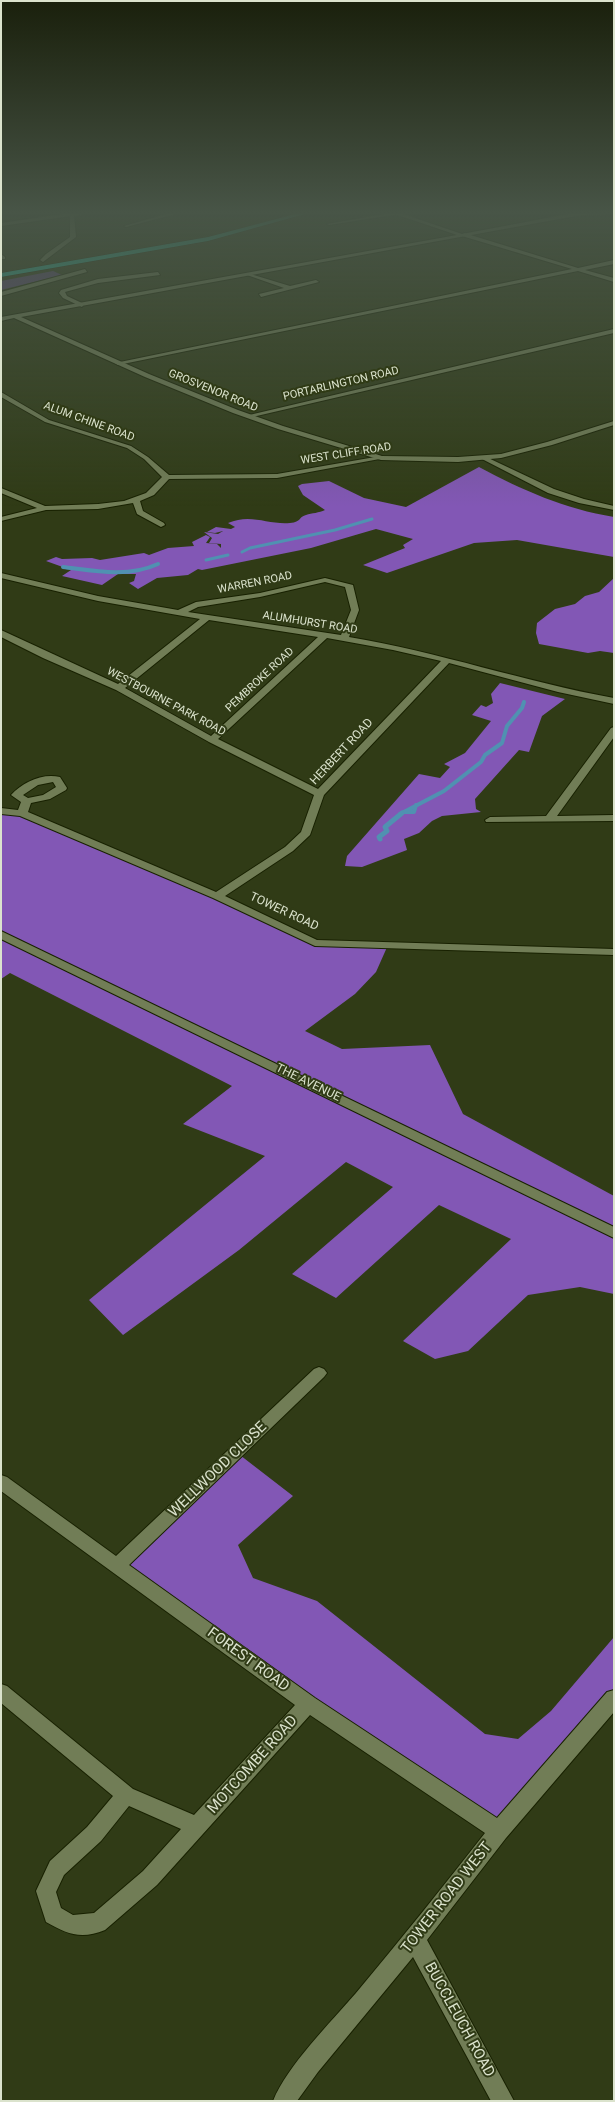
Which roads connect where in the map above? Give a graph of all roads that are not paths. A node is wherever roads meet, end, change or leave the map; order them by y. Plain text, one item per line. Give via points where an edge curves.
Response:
1 (54, 310) edge
2 (380, 310) edge
3 (16, 317) junction
4 (1, 319) edge
5 (614, 331) edge
6 (118, 363) junction
7 (1, 394) edge
8 (248, 416) junction
9 (614, 424) edge
10 (381, 458) junction
11 (484, 458) junction
12 (167, 477) junction
13 (1, 490) edge
14 (136, 500) junction
15 (44, 508) junction
16 (614, 508) edge
17 (1, 519) edge
18 (162, 525) dead end
19 (1, 575) edge
20 (179, 613) junction
21 (206, 618) junction
22 (1, 633) edge
23 (323, 637) junction
24 (344, 639) junction
25 (446, 661) junction
26 (120, 688) junction
27 (614, 701) edge
28 (614, 730) edge
29 (212, 740) junction
30 (318, 794) junction
31 (27, 800) dead end
32 (1, 811) edge
33 (22, 813) junction
34 (550, 818) junction
35 (614, 818) edge
36 (490, 820) dead end
37 (217, 896) junction
38 (1, 934) edge
39 (614, 952) edge
40 (614, 1233) edge
41 (319, 1373) dead end
42 (1, 1482) edge
43 (117, 1566) junction
44 (1, 1692) edge
45 (614, 1698) edge
46 (308, 1704) junction
47 (126, 1795) junction
48 (197, 1826) junction
49 (499, 1831) junction
50 (415, 1939) junction
51 (284, 2101) edge
52 (503, 2101) edge

1 - 3 street
2 - 6 street
3 - 4 street
3 - 6 street, GROSVENOR ROAD
5 - 8 street, PORTARLINGTON ROAD
6 - 8 street, GROSVENOR ROAD
7 - 12 street, ALUM CHINE ROAD via 47,421 129,447
8 - 10 street, GROSVENOR ROAD
9 - 11 street, WEST CLIFF ROAD via 539,447
10 - 11 street, WEST CLIFF ROAD
10 - 12 street, WEST CLIFF ROAD via 277,476
11 - 16 street via 550,491
12 - 14 street via 151,494
13 - 15 street
14 - 15 street via 102,506
14 - 18 street via 140,512
15 - 17 street
19 - 20 street, ALUMHURST ROAD
20 - 21 street, ALUMHURST ROAD
20 - 24 street, WARREN ROAD via 196,605 325,580 337,581 348,584 355,610
21 - 23 street, ALUMHURST ROAD
21 - 26 street
22 - 26 street, WESTBOURNE PARK ROAD
23 - 24 street, ALUMHURST ROAD
23 - 29 street, PEMBROKE ROAD
24 - 25 street, ALUMHURST ROAD
25 - 27 street, ALUMHURST ROAD via 571,694
25 - 30 street, HERBERT ROAD
26 - 29 street, WESTBOURNE PARK ROAD
28 - 34 street
29 - 30 street, WESTBOURNE PARK ROAD
30 - 37 street, HERBERT ROAD via 306,832 289,849
31 - 33 street
32 - 33 street, TOWER ROAD
33 - 37 street, TOWER ROAD
34 - 35 street
34 - 36 street
37 - 39 street, TOWER ROAD via 315,943
38 - 40 street, THE AVENUE
41 - 43 street, WELLWOOD CLOSE
42 - 43 street, FOREST ROAD
43 - 46 street, FOREST ROAD
44 - 47 street
45 - 49 street, TOWER ROAD WEST
46 - 48 street, MOTCOMBE ROAD
46 - 49 street, FOREST ROAD
47 - 48 street
47 - 48 street, MOTCOMBE ROAD via 94,1834 57,1868 46,1891 53,1915 72,1924 98,1923 150,1878
49 - 50 street, TOWER ROAD WEST
50 - 51 street, TOWER ROAD WEST via 310,2064
50 - 52 street, BUCCLEUCH ROAD

